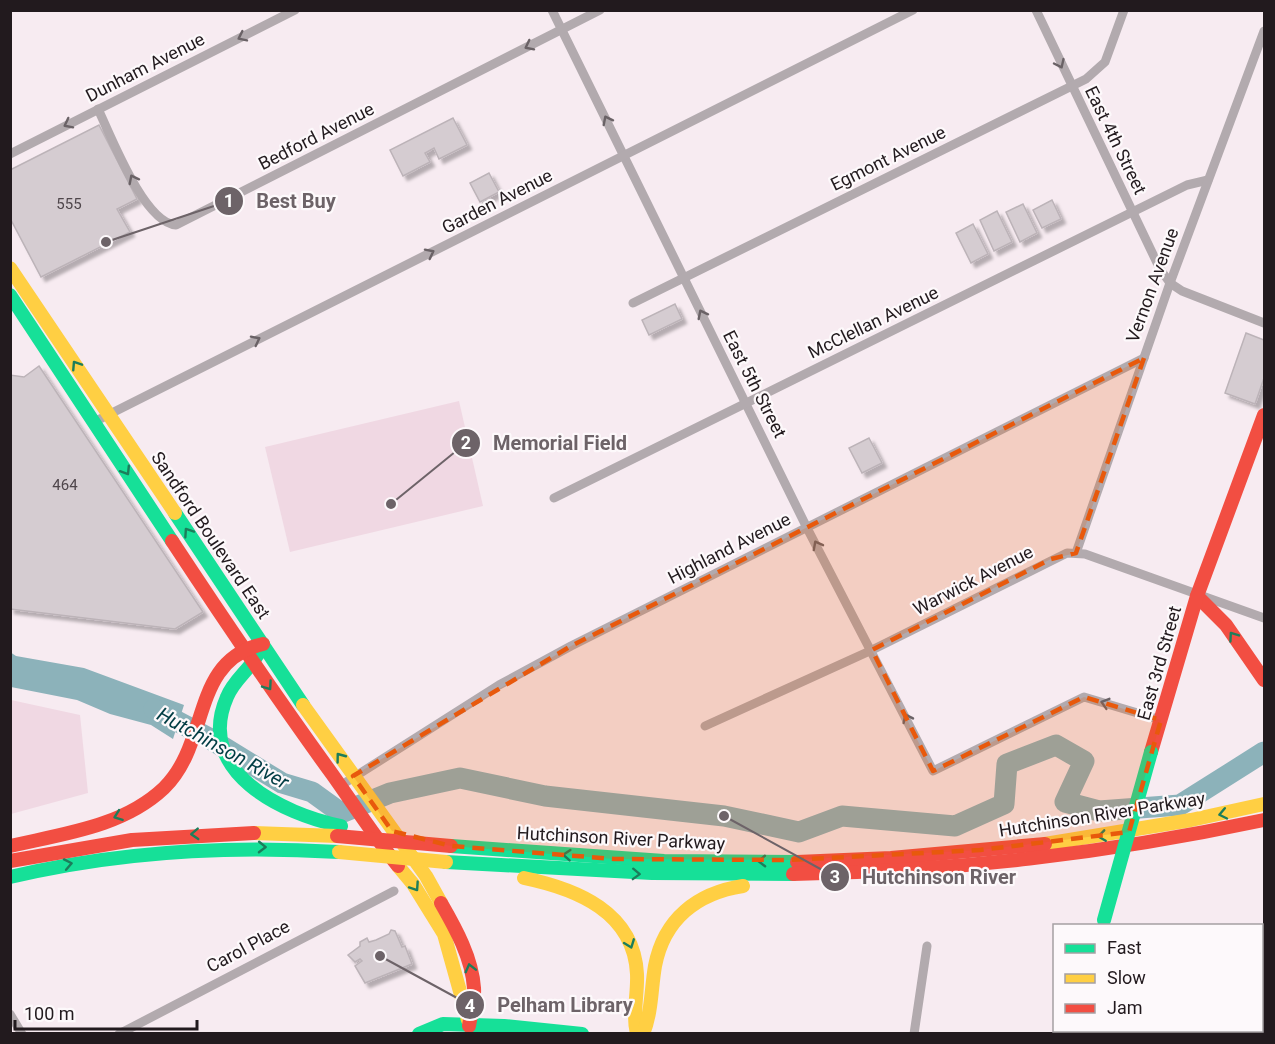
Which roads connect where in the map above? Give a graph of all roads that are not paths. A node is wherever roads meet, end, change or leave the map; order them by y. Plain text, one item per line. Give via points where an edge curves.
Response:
1 (294, 10) edge
2 (552, 10) edge
3 (600, 10) edge
4 (913, 10) edge
5 (1036, 10) edge
6 (1124, 10) edge
7 (561, 29) junction
8 (1264, 31) edge
9 (1071, 86) junction
10 (98, 109) junction
11 (10, 154) edge
12 (624, 155) junction
13 (1208, 180) junction
14 (1132, 212) junction
15 (10, 268) edge
16 (683, 278) junction
17 (1170, 283) junction
18 (10, 294) edge
19 (633, 303) dead end
20 (1264, 323) edge
21 (1144, 358) junction
22 (747, 403) junction
23 (1264, 415) edge
24 (102, 418) junction
25 (555, 498) dead end
26 (807, 528) junction
27 (1076, 553) junction
28 (1197, 596) junction
29 (1264, 618) edge
30 (263, 644) junction
31 (243, 648) junction
32 (872, 650) junction
33 (253, 665) junction
34 (1264, 680) edge
35 (1161, 720) junction
36 (705, 726) dead end
37 (356, 780) junction
38 (342, 788) junction
39 (1264, 804) edge
40 (1264, 820) edge
41 (340, 831) junction
42 (10, 846) edge
43 (10, 861) edge
44 (473, 864) junction
45 (801, 876) junction
46 (10, 877) edge
47 (394, 891) dead end
48 (1104, 923) edge
49 (927, 946) dead end
50 (10, 1014) edge
51 (470, 1030) edge
52 (21, 1034) edge
53 (119, 1034) edge
54 (419, 1034) edge
55 (582, 1034) edge
56 (637, 1034) edge
57 (643, 1034) edge
58 (914, 1034) edge

1 -> 10 street, Dunham Avenue
2 - 7 street, East 5th Street
3 - 7 street, Bedford Avenue
4 - 12 street, Garden Avenue
5 -> 9 street, East 4th Street
6 - 9 street, Egmont Avenue via 1105,62
7 -> 10 street, Bedford Avenue via 176,225 168,225 146,204
12 -> 7 street, East 5th Street
8 - 13 street, Vernon Avenue
9 - 14 street, East 4th Street
9 - 16 street, Egmont Avenue
10 -> 11 street, Dunham Avenue
12 - 16 street, East 5th Street
24 -> 12 street, Garden Avenue
13 - 14 street, McClellan Avenue via 1187,185
13 - 17 street, Vernon Avenue
14 - 17 street, East 4th Street
14 - 22 street, McClellan Avenue
24 -> 15 main road, Sandford Boulevard East
16 - 19 street, Egmont Avenue
22 -> 16 street, East 5th Street
17 - 20 street
17 - 21 street, Vernon Avenue
18 - 24 main road, Sandford Boulevard East
21 - 26 street, Highland Avenue
21 - 27 street, Vernon Avenue
22 - 25 street, McClellan Avenue
22 - 26 street, East 5th Street
23 - 28 main road, East 3rd Street
30 -> 24 main road, Sandford Boulevard East
24 -> 31 main road, Sandford Boulevard East via 146,502
32 -> 26 street, East 5th Street
26 - 37 street, Highland Avenue via 499,685
27 - 28 street
27 - 32 street, Warwick Avenue via 1051,560
28 - 29 street
34 -> 28 main road via 1226,625
28 - 35 main road, East 3rd Street
30 - 31 main road
30 - 33 main road
37 -> 30 main road, Sandford Boulevard East
31 - 33 main road, Sandford Boulevard East
31 -> 42 main road via 225,665 210,693 190,750 166,786 134,810 104,822
35 -> 32 street, East 5th Street via 1084,697 933,771
32 - 36 street, Warwick Avenue
33 -> 38 main road, Sandford Boulevard East
33 - 41 main road via 235,683 224,702 224,743 231,761 243,780 282,810
35 - 48 main road, East 3rd Street, bridge
37 - 38 street, Highland Avenue
51 -> 37 main road, Sandford Boulevard East via 474,988 458,933 426,876
38 -> 51 main road, Sandford Boulevard East via 365,825 413,884 444,934
39 -> 41 main road, Hutchinson River Parkway, bridge via 1108,835 875,857 664,861 451,846
40 - 45 main road, Hutchinson River Parkway via 1147,844 1033,860
41 -> 43 main road, Hutchinson River Parkway via 172,835 94,844
44 -> 45 main road, Hutchinson River Parkway via 643,875
46 -> 44 main road, Hutchinson River Parkway, bridge via 78,862 166,851 256,847
44 -> 56 main road via 576,892 616,919 636,959 633,1020
45 - 57 main road via 715,890 680,913 658,949 649,1020
47 - 53 street, Carol Place
49 - 58 street
50 - 52 street
51 - 54 main road via 442,1024
51 - 55 main road via 504,1026

